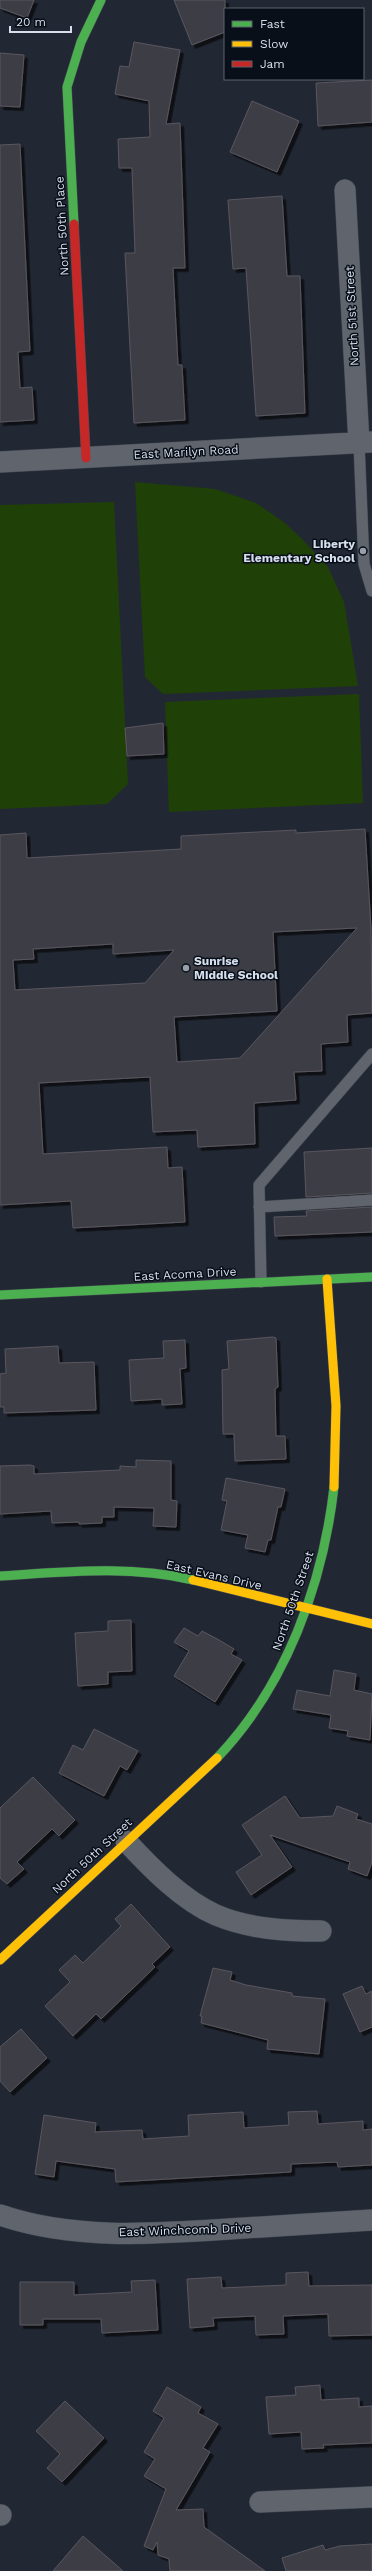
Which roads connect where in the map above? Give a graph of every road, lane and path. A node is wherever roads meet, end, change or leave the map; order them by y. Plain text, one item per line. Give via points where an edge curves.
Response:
1 (101, 0) edge
2 (345, 190) dead end
3 (365, 442) edge
4 (86, 458) junction
5 (0, 462) edge
6 (372, 591) edge
7 (372, 1054) edge
8 (372, 1200) edge
9 (259, 1207) junction
10 (372, 1277) edge
11 (327, 1279) junction
12 (261, 1282) junction
13 (0, 1295) edge
14 (0, 1576) edge
15 (305, 1608) junction
16 (372, 1624) edge
17 (126, 1841) junction
18 (321, 1931) dead end
19 (0, 1960) edge
20 (0, 2214) edge
21 (372, 2220) edge
22 (372, 2497) edge
23 (260, 2502) dead end

1 - 4 street, North 50th Place via 85,28 73,59 67,87
2 - 3 street, North 51st Street
3 - 4 street, East Marilyn Road
3 - 6 lane via 364,564
4 - 5 street, East Marilyn Road
7 - 9 lane via 259,1185
8 - 9 lane
9 - 12 lane
10 - 11 street, East Acoma Drive
11 - 12 street, East Acoma Drive
11 - 15 street, North 50th Street via 335,1424 335,1481 328,1534
12 - 13 street, East Acoma Drive
14 - 15 street, East Evans Drive via 113,1569 144,1572 176,1576
15 - 16 street, East Evans Drive
15 - 17 street, North 50th Street via 282,1666 232,1741
17 - 18 street via 181,1892 215,1914 254,1926 288,1931
17 - 19 street, North 50th Street
20 - 21 street, East Winchcomb Drive via 20,2222 91,2232 179,2232
22 - 23 street

